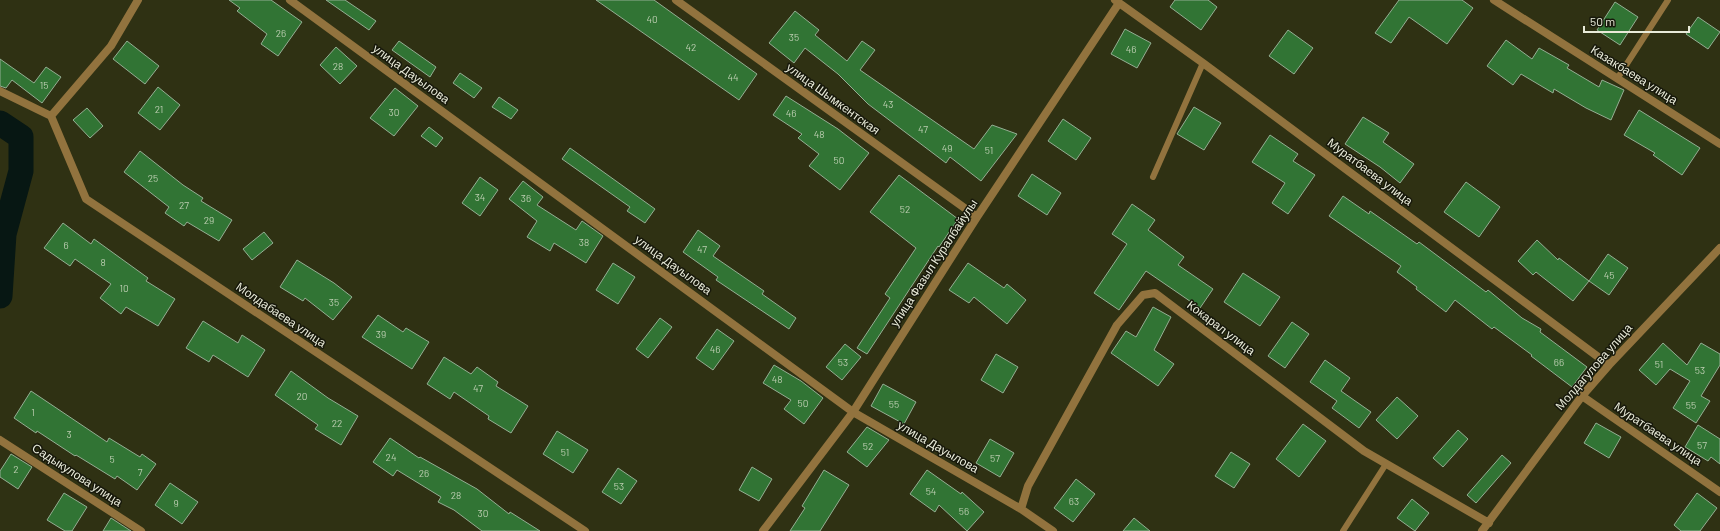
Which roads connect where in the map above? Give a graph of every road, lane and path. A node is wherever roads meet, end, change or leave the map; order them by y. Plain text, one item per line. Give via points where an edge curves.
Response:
1 (138, 0) edge
2 (290, 0) edge
3 (676, 0) edge
4 (1494, 0) edge
5 (1668, 0) edge
6 (1117, 2) edge
7 (1203, 63) junction
8 (1617, 79) junction
9 (0, 91) edge
10 (51, 116) junction
11 (1720, 144) edge
12 (1152, 177) dead end
13 (977, 217) junction
14 (1720, 248) edge
15 (1609, 364) junction
16 (1582, 396) junction
17 (853, 412) junction
18 (0, 440) edge
19 (1386, 464) junction
20 (1720, 492) edge
21 (1021, 508) junction
22 (1489, 523) junction
23 (141, 531) edge
24 (585, 531) edge
25 (763, 531) edge
26 (1053, 531) edge
27 (1343, 531) edge
28 (1482, 531) edge

1 - 10 street via 112,46
2 - 17 street, улица Дауылова
3 - 13 street, улица Шымкентская
4 - 8 street, Казакбаева улица
5 - 8 lane
6 - 7 street, Муратбаева улица
6 - 13 street, улица Фазыл Куралбайулы
7 - 12 lane
7 - 15 street, Муратбаева улица
8 - 11 street, Казакбаева улица
9 - 10 street
10 - 24 street, Молдабаева улица via 86,199
13 - 17 street, улица Фазыл Куралбайулы
14 - 15 street, Молдагулова улица
15 - 16 street, Молдагулова улица
16 - 20 street, Муратбаева улица
16 - 22 street, Молдагулова улица
17 - 21 street, улица Дауылова
17 - 25 street, улица Фазыл Куралбайулы
18 - 23 street, Садыкулова улица
19 - 21 street, Кокарал улица via 1364,451 1155,293 1143,295 1117,325 1028,486
19 - 22 street, Кокарал улица
19 - 27 lane
21 - 26 street, улица Дауылова
22 - 28 street, Молдагулова улица

